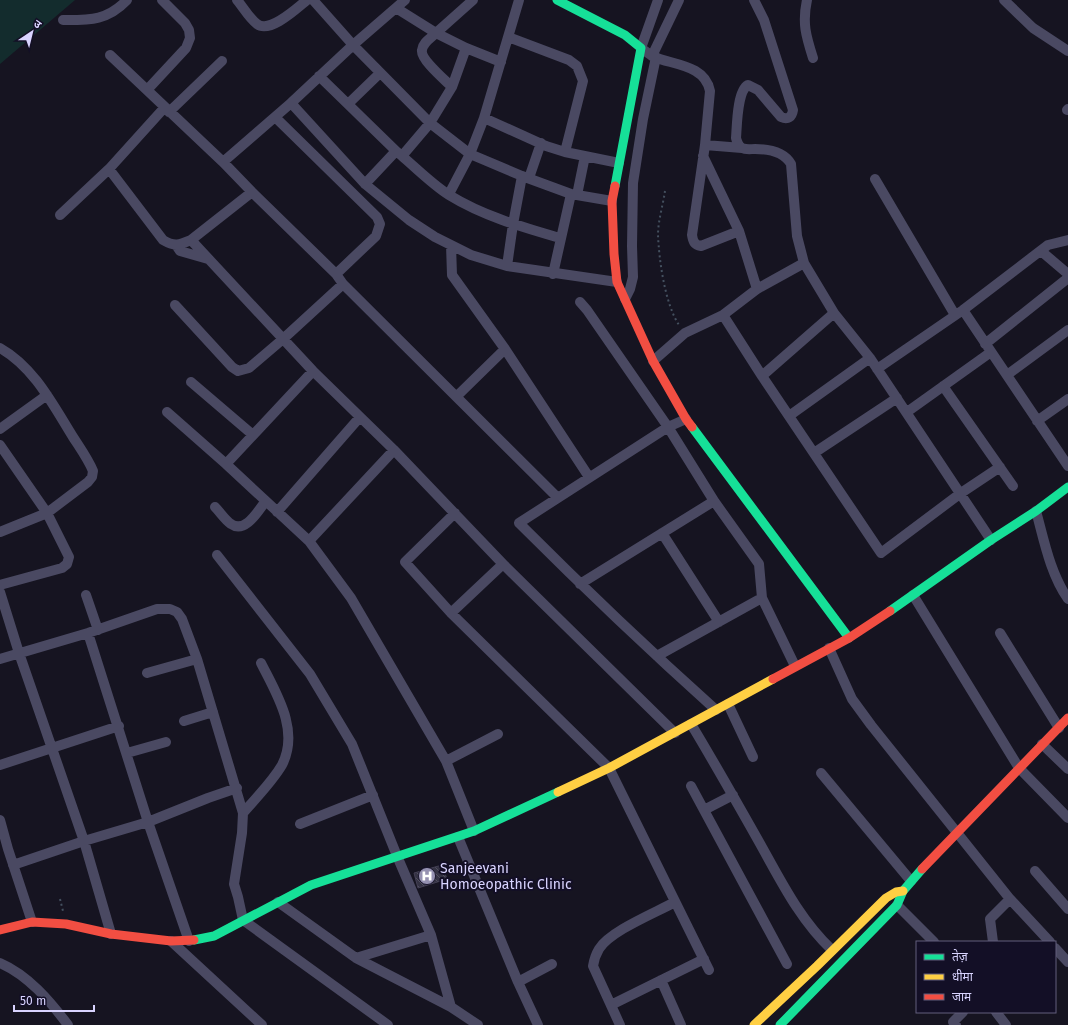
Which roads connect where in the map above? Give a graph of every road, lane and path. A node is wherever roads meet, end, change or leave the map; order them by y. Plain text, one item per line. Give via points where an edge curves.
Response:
1 (127, 0) edge
2 (162, 0) edge
3 (237, 0) edge
4 (307, 0) edge
5 (313, 0) edge
6 (405, 0) edge
7 (473, 0) edge
8 (519, 0) edge
9 (557, 0) edge
10 (679, 0) edge
11 (754, 0) edge
12 (807, 0) edge
13 (1004, 0) edge
14 (655, 1) edge
15 (396, 8) junction
16 (672, 12) junction
17 (62, 20) dead end
18 (436, 33) junction
19 (508, 37) junction
20 (353, 45) junction
21 (466, 48) junction
22 (641, 48) junction
23 (1068, 51) edge
24 (110, 55) dead end
25 (654, 56) junction
26 (813, 58) dead end
27 (222, 61) dead end
28 (501, 62) junction
29 (380, 73) junction
30 (319, 76) junction
31 (452, 87) junction
32 (147, 90) junction
33 (348, 104) junction
34 (289, 105) junction
35 (167, 110) junction
36 (277, 116) junction
37 (484, 118) junction
38 (636, 118) junction
39 (430, 123) junction
40 (541, 143) junction
41 (705, 145) junction
42 (742, 148) junction
43 (631, 149) junction
44 (565, 152) junction
45 (399, 154) junction
46 (470, 154) junction
47 (585, 156) junction
48 (703, 156) junction
49 (224, 162) junction
50 (619, 163) junction
51 (110, 169) junction
52 (525, 177) junction
53 (875, 179) dead end
54 (365, 184) junction
55 (665, 191) dead end
56 (252, 192) junction
57 (449, 194) junction
58 (574, 194) junction
59 (612, 201) junction
60 (60, 215) dead end
61 (513, 224) junction
62 (739, 231) junction
63 (560, 238) junction
64 (191, 240) junction
65 (1068, 240) edge
66 (624, 244) junction
67 (176, 245) junction
68 (451, 245) junction
69 (1041, 251) junction
70 (208, 259) junction
71 (804, 263) junction
72 (507, 266) junction
73 (336, 274) junction
74 (553, 274) junction
75 (1068, 274) edge
76 (1068, 278) edge
77 (617, 282) junction
78 (344, 284) junction
79 (757, 289) junction
80 (625, 299) junction
81 (580, 302) dead end
82 (175, 305) dead end
83 (834, 313) junction
84 (959, 313) junction
85 (723, 315) junction
86 (1068, 330) edge
87 (685, 333) junction
88 (283, 340) junction
89 (0, 348) edge
90 (988, 348) junction
91 (505, 349) junction
92 (870, 358) junction
93 (654, 361) junction
94 (878, 369) junction
95 (313, 371) junction
96 (1007, 375) junction
97 (762, 376) junction
98 (191, 382) dead end
99 (943, 386) junction
100 (47, 395) junction
101 (458, 396) junction
102 (897, 398) junction
103 (1068, 399) edge
104 (167, 412) dead end
105 (907, 412) junction
106 (789, 416) junction
107 (360, 417) junction
108 (686, 419) junction
109 (1038, 421) junction
110 (668, 427) junction
111 (0, 429) edge
112 (253, 435) junction
113 (0, 445) edge
114 (394, 450) junction
115 (814, 453) junction
116 (226, 464) junction
117 (1068, 466) edge
118 (1000, 467) junction
119 (589, 477) junction
120 (1013, 486) dead end
121 (1068, 487) edge
122 (961, 493) junction
123 (558, 498) junction
124 (714, 501) junction
125 (265, 502) junction
126 (215, 507) dead end
127 (1036, 511) junction
128 (277, 512) junction
129 (47, 513) junction
130 (455, 514) junction
131 (0, 532) edge
132 (662, 533) junction
133 (991, 540) junction
134 (308, 541) junction
135 (217, 555) dead end
136 (503, 564) junction
137 (580, 584) junction
138 (0, 585) edge
139 (0, 592) edge
140 (1066, 593) edge
141 (86, 594) dead end
142 (913, 595) junction
143 (762, 598) junction
144 (452, 613) junction
145 (719, 622) junction
146 (93, 631) junction
147 (1000, 633) dead end
148 (849, 638) junction
149 (829, 648) junction
150 (19, 653) junction
151 (657, 656) junction
152 (0, 659) edge
153 (197, 659) junction
154 (261, 664) dead end
155 (795, 666) junction
156 (147, 673) dead end
157 (728, 704) junction
158 (716, 710) junction
159 (213, 712) junction
160 (1068, 718) edge
161 (184, 721) dead end
162 (691, 724) junction
163 (119, 726) junction
164 (1059, 728) junction
165 (675, 733) junction
166 (498, 734) dead end
167 (166, 742) dead end
168 (1042, 744) junction
169 (52, 748) junction
170 (127, 753) junction
171 (753, 757) dead end
172 (446, 762) junction
173 (0, 765) edge
174 (609, 768) junction
175 (1019, 768) junction
176 (1068, 769) edge
177 (821, 773) dead end
178 (691, 786) dead end
179 (236, 788) junction
180 (374, 795) junction
181 (733, 795) junction
182 (704, 810) junction
183 (243, 813) junction
184 (1068, 818) edge
185 (0, 820) edge
186 (148, 822) junction
187 (300, 824) dead end
188 (474, 831) junction
189 (957, 833) junction
190 (458, 837) junction
191 (84, 841) junction
192 (4, 851) edge
193 (396, 856) junction
194 (13, 865) junction
195 (1035, 871) dead end
196 (911, 881) junction
197 (903, 891) junction
198 (1010, 899) junction
199 (278, 902) junction
200 (675, 902) junction
201 (897, 905) junction
202 (1068, 909) edge
203 (243, 920) junction
204 (32, 922) junction
205 (0, 930) edge
206 (111, 934) junction
207 (431, 935) junction
208 (171, 941) junction
209 (189, 941) junction
210 (933, 941) edge
211 (993, 941) edge
212 (1049, 941) edge
213 (1056, 949) edge
214 (832, 950) junction
215 (356, 958) junction
216 (704, 959) junction
217 (1068, 962) edge
218 (0, 963) edge
219 (552, 964) dead end
220 (787, 964) dead end
221 (709, 970) dead end
222 (661, 980) junction
223 (518, 982) junction
224 (611, 1005) junction
225 (452, 1007) junction
226 (962, 1013) edge
227 (997, 1013) edge
228 (786, 1023) edge
229 (68, 1025) edge
230 (262, 1025) edge
231 (388, 1025) edge
232 (478, 1025) edge
233 (538, 1025) edge
234 (620, 1025) edge
235 (681, 1025) edge
236 (754, 1025) edge
237 (956, 1025) edge
238 (1006, 1025) edge

1 - 17 street via 100,18
2 - 32 street via 185,23 190,38 186,48
3 - 4 street via 257,24 264,27 271,26
5 - 20 street
6 - 15 street
7 - 18 street
8 - 19 street
9 - 22 street via 625,35
10 - 16 street
11 - 42 street via 764,20 793,110 790,118 781,117 758,90 745,86 741,96 736,138
12 - 26 street via 805,32
13 - 23 street via 1033,28
14 - 16 street
14 - 22 street
15 - 18 street
15 - 20 street
16 - 25 street
18 - 21 street
18 - 31 street via 424,44 422,54
19 - 28 street
19 - 44 street via 569,60 577,66 583,81
20 - 29 street
20 - 30 street
21 - 28 street
21 - 31 street
22 - 25 street
22 - 38 street
24 - 32 street
25 - 38 street
25 - 41 street via 696,70 709,83
27 - 35 street
28 - 37 street
29 - 33 street
29 - 39 street
30 - 33 street
30 - 34 street
31 - 39 street
32 - 35 street
33 - 45 street
34 - 36 street
34 - 54 street
35 - 49 street
35 - 51 street
36 - 49 street
36 - 73 street via 377,217 380,224 376,236
37 - 40 street
37 - 46 street
38 - 43 street
38 - 43 street
39 - 45 street
39 - 46 street
40 - 44 street
40 - 52 street
41 - 42 street
41 - 48 street
42 - 71 street via 780,153 788,158 791,164 797,236
43 - 50 street
43 - 66 street via 632,183
44 - 47 street
45 - 54 street
45 - 57 street
46 - 52 street
46 - 57 street
47 - 50 street
47 - 58 street
48 - 62 street
48 - 62 street via 693,242 701,246
49 - 56 street
50 - 59 street
51 - 60 street
51 - 67 street via 163,240
52 - 58 street
52 - 61 street
53 - 84 street
54 - 68 street via 409,220
55 - 87 path via 658,233 663,273 666,292 676,320
56 - 64 street
56 - 73 street
57 - 61 street
58 - 59 street
58 - 63 street
59 - 66 street
61 - 63 street
61 - 72 street
62 - 79 street
63 - 74 street
64 - 67 street
64 - 70 street
65 - 69 street via 1048,245
66 - 77 street
66 - 80 street via 632,283
67 - 70 street via 180,252
68 - 72 street via 471,255
68 - 91 street via 452,275
69 - 75 street
69 - 84 street
70 - 88 street
71 - 79 street
71 - 83 street
72 - 74 street
73 - 78 street
74 - 77 street
76 - 90 street
77 - 80 street
78 - 88 street
78 - 101 street
79 - 85 street
80 - 93 street
81 - 110 street
82 - 88 street via 238,371 249,368
83 - 92 street
83 - 97 street
84 - 90 street
84 - 94 street
85 - 87 street
85 - 97 street
86 - 96 street
87 - 93 street
88 - 95 street
89 - 100 street via 17,360
90 - 96 street
90 - 99 street
91 - 101 street
91 - 119 street
92 - 94 street
92 - 106 street
93 - 108 street
94 - 102 street
95 - 107 street
95 - 112 street
96 - 109 street
97 - 106 street
98 - 112 street
99 - 105 street
99 - 118 street
100 - 111 street
100 - 129 street via 93,471 88,482
101 - 123 street
102 - 105 street
102 - 115 street
103 - 109 street
104 - 116 street
105 - 122 street
106 - 115 street
107 - 114 street
107 - 128 street
108 - 110 street
108 - 148 street
109 - 117 street
110 - 119 street
110 - 124 street
112 - 116 street
113 - 129 street
114 - 130 street
114 - 134 street
115 - 122 street via 881,553
116 - 125 street
118 - 120 street
118 - 122 street
119 - 123 street
121 - 127 street
122 - 133 street
123 - 137 street via 518,523
124 - 132 street
124 - 143 street via 759,564
125 - 126 street via 247,523 238,527 231,524
125 - 128 street
127 - 133 street
127 - 140 street via 1054,574
128 - 134 street
129 - 131 street
129 - 138 street via 68,557 67,564 62,568
130 - 136 street
130 - 144 street via 406,562
132 - 137 street
132 - 145 street
133 - 142 street
134 - 172 street via 351,598
135 - 180 street via 310,674 352,744
136 - 144 street
136 - 165 street
137 - 151 street
139 - 150 street
141 - 146 street
142 - 148 street
142 - 175 street
143 - 145 street
143 - 155 street
144 - 174 street
145 - 151 street
146 - 150 street
146 - 153 street via 157,609 170,609 177,612 182,619
146 - 163 street
147 - 164 street
148 - 149 street
149 - 155 street
149 - 189 street via 852,699
150 - 152 street
150 - 169 street
151 - 158 street
153 - 156 street
153 - 159 street
154 - 183 street via 282,705 288,742 281,765
155 - 157 street
157 - 158 street
157 - 171 street
158 - 162 street
159 - 161 street
159 - 179 street
160 - 164 street
162 - 165 street
162 - 181 street
163 - 169 street
163 - 170 street
164 - 168 street
165 - 174 street
166 - 172 street
167 - 170 street
168 - 175 street
168 - 176 street
169 - 173 street
169 - 191 street
170 - 186 street
172 - 188 street
174 - 188 street
174 - 200 street
175 - 184 street
175 - 189 street
177 - 196 street
178 - 182 street
179 - 183 street
179 - 186 street
180 - 187 street
180 - 193 street
181 - 182 street
181 - 214 street via 794,905 820,939
182 - 220 street
183 - 203 street via 234,884
185 - 192 street
186 - 191 street
186 - 209 street
188 - 190 street
189 - 196 street
189 - 198 street
190 - 193 street
190 - 223 street
191 - 194 street
191 - 206 street
192 - 194 street
193 - 199 street via 311,885
193 - 207 street
194 - 204 street
195 - 202 street
196 - 197 street
197 - 201 street
197 - 214 street via 886,898
198 - 211 street via 990,919
198 - 212 street
199 - 203 street
199 - 215 street
200 - 216 street
200 - 224 street via 615,934 595,956 593,966
201 - 210 street
201 - 228 street
203 - 209 street via 214,936
203 - 231 street
204 - 205 street
204 - 206 street via 66,924
206 - 208 street
207 - 215 street
207 - 225 street
208 - 209 street
208 - 230 street
213 - 217 street
214 - 236 street
215 - 225 street
216 - 221 street
216 - 222 street
218 - 229 street via 30,983 55,1007
219 - 223 street
222 - 224 street
222 - 235 street
223 - 233 street
224 - 234 street
225 - 232 street
226 - 237 street via 953,1022
227 - 238 street

